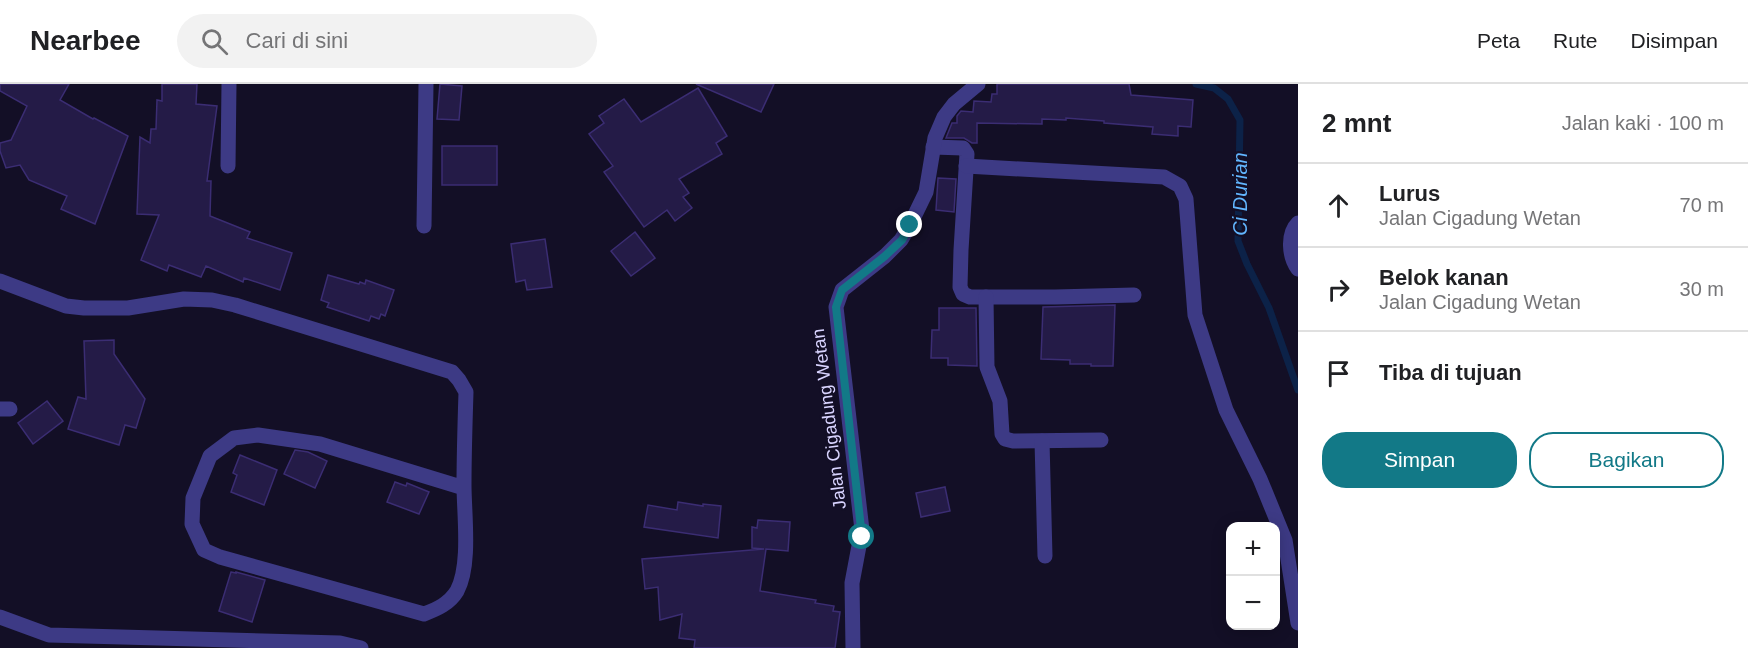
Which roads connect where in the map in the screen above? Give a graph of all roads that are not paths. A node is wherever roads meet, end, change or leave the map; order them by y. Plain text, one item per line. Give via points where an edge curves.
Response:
1 (229, 84) edge
2 (426, 84) edge
3 (978, 84) edge
4 (933, 147) junction
5 (228, 166) dead end
6 (966, 166) junction
7 (1298, 223) edge
8 (424, 226) dead end
9 (1298, 269) edge
10 (0, 282) edge
11 (1134, 295) dead end
12 (986, 297) junction
13 (1101, 440) dead end
14 (1042, 441) junction
15 (464, 488) junction
16 (1045, 556) dead end
17 (0, 617) edge
18 (1298, 624) edge
19 (361, 648) edge
20 (853, 648) edge

1 - 5 street
2 - 8 street
3 - 4 street, Jalan Cigadung Wetan via 944,117
4 - 6 street via 963,148
4 - 20 street, Jalan Cigadung Wetan via 926,192 902,240 842,290 836,307 862,530 852,583
6 - 12 street via 960,287 970,297
6 - 18 street via 1164,177 1180,186 1186,199 1195,315 1226,411 1285,540
7 - 9 street via 1290,246 1292,262
10 - 15 street via 66,306 84,308 212,300 452,372 466,393
11 - 12 street
12 - 14 street via 987,367 1000,401 1002,434 1013,441
13 - 14 street
14 - 16 street
15 - 15 street via 467,533 458,590 451,600 424,614 220,556 204,549 192,524 193,498 210,456 234,438 258,435 320,444
17 - 19 street via 49,635 340,643

